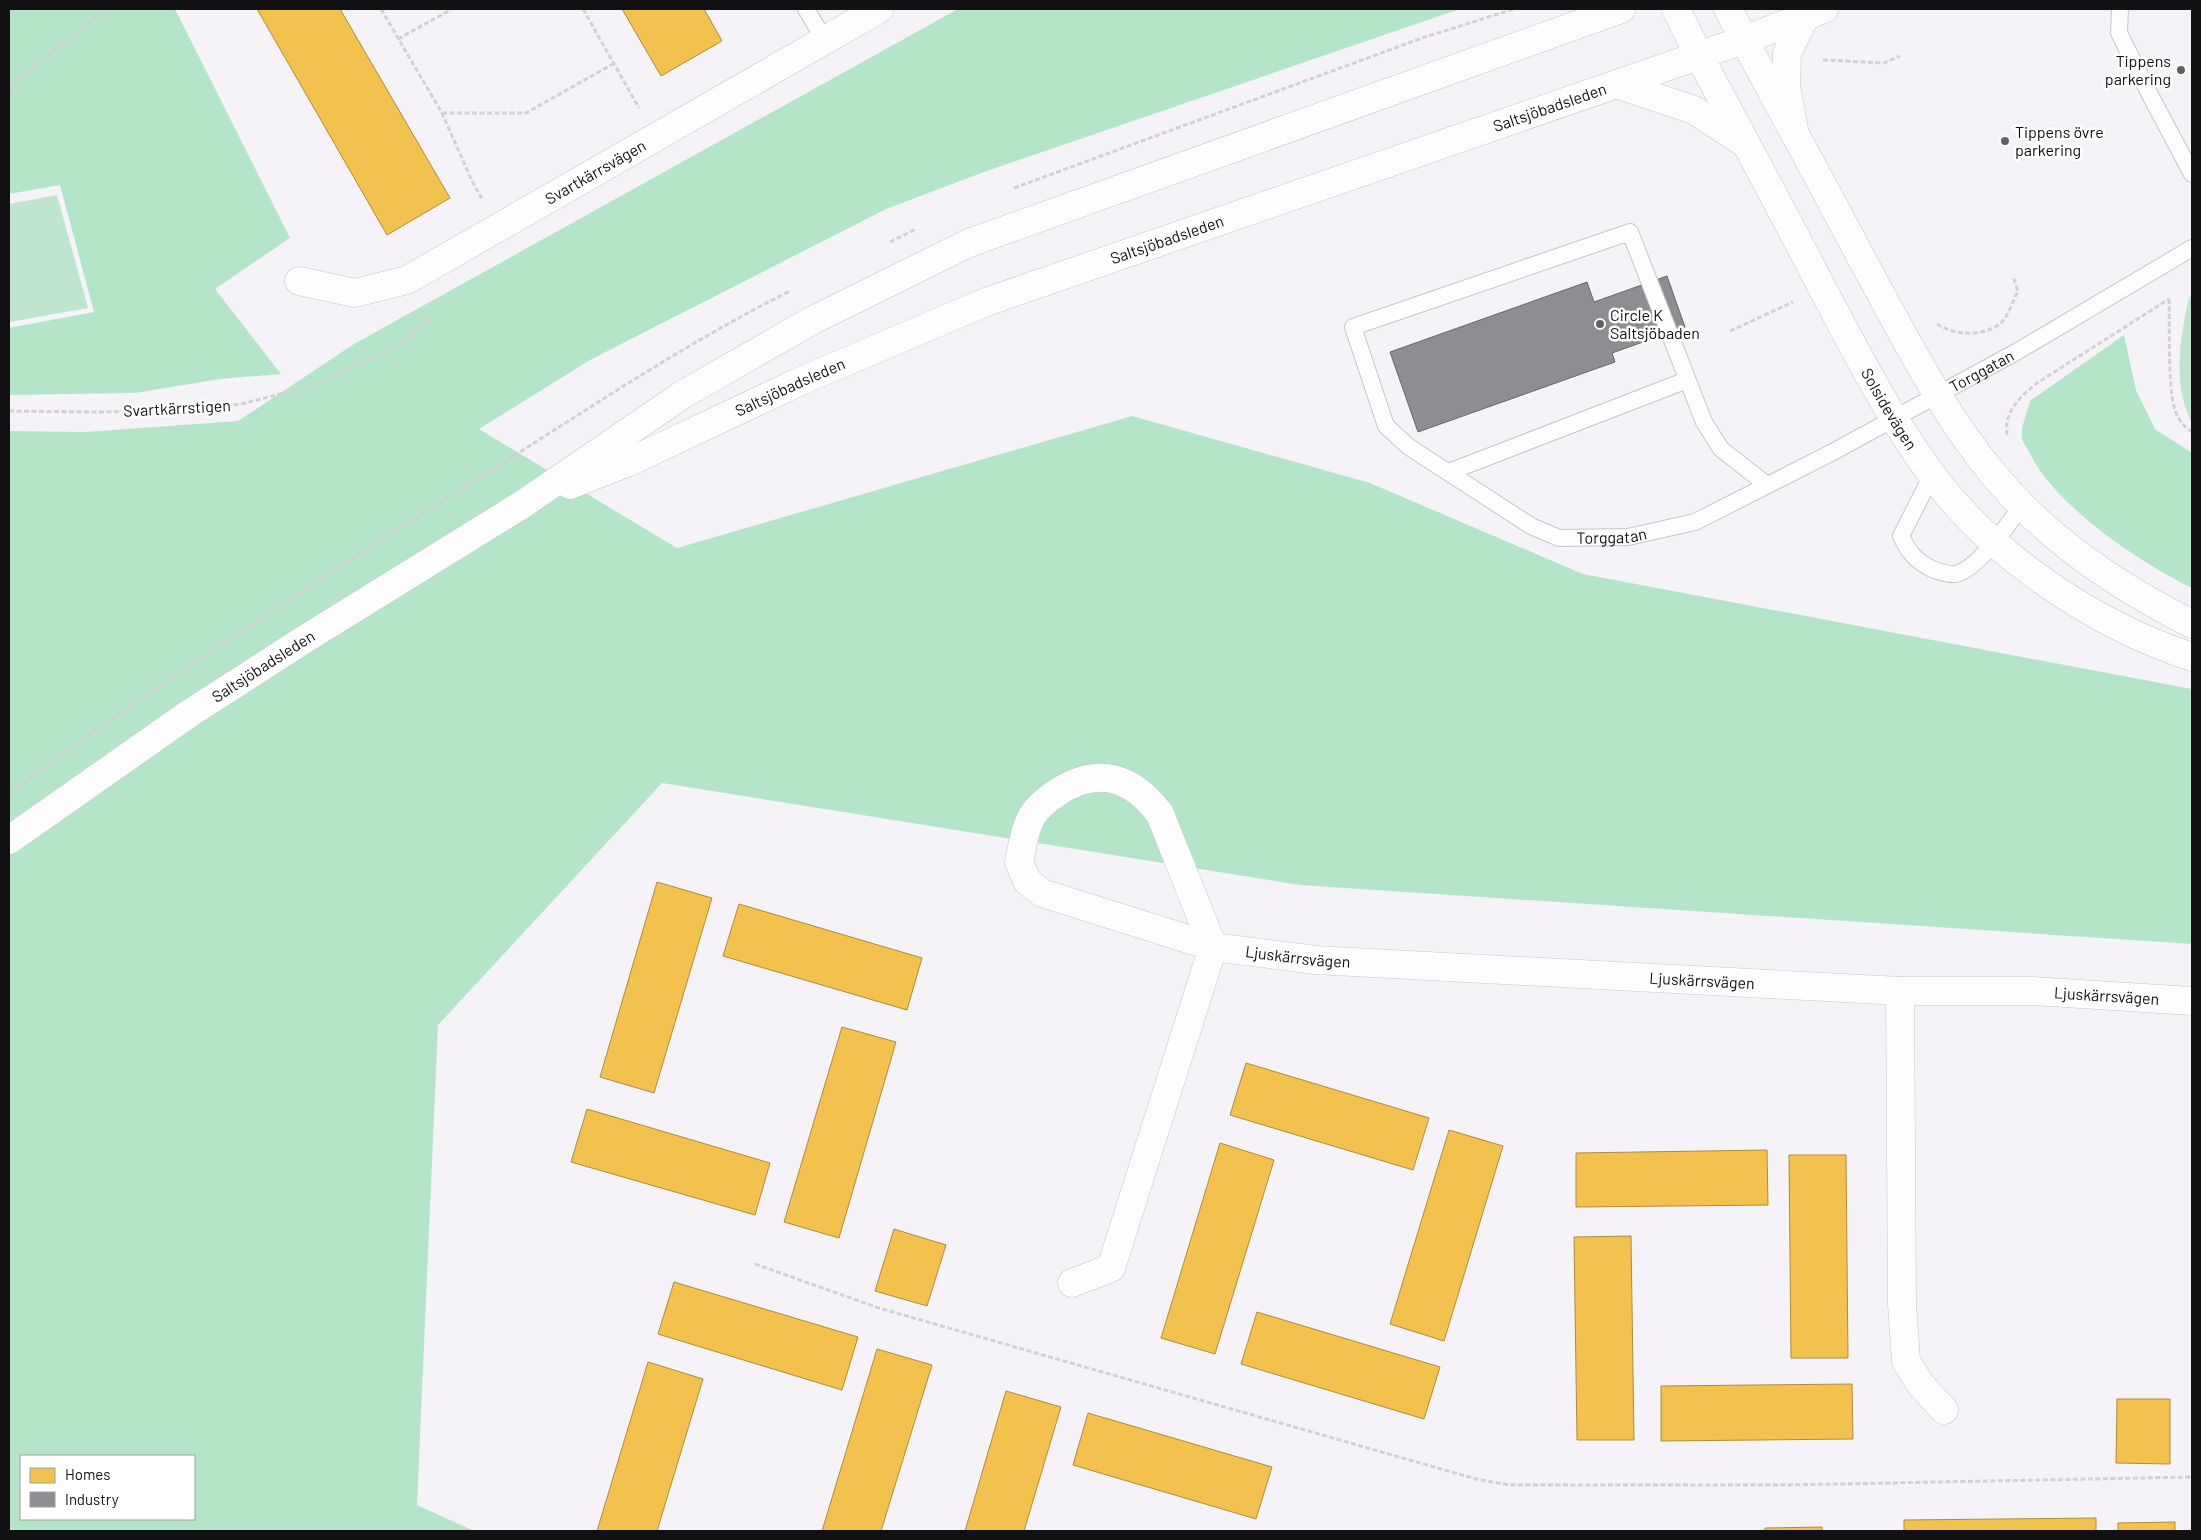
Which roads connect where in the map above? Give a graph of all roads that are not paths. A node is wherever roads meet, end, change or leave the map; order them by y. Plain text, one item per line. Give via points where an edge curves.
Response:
1 (806, 9) edge
2 (879, 9) edge
3 (1621, 9) edge
4 (1676, 9) edge
5 (1728, 9) edge
6 (2120, 9) edge
7 (1814, 13) edge
8 (824, 39) junction
9 (1744, 40) junction
10 (1699, 56) junction
11 (1616, 84) junction
12 (1795, 135) junction
13 (1746, 144) junction
14 (2192, 174) edge
15 (2192, 248) edge
16 (299, 281) dead end
17 (1687, 380) junction
18 (1937, 395) junction
19 (1894, 419) junction
20 (1449, 472) junction
21 (1932, 475) junction
22 (1767, 485) junction
23 (523, 504) junction
24 (2022, 505) junction
25 (1994, 544) junction
26 (2192, 624) edge
27 (2192, 657) edge
28 (9, 840) edge
29 (1213, 947) junction
30 (1900, 991) junction
31 (2192, 1001) edge
32 (1072, 1283) dead end
33 (1944, 1410) dead end

1 - 8 lane
2 - 8 street, Svartkärrsvägen
3 - 23 street, Saltsjöbadsleden via 969,242 812,320 682,395
4 - 10 street, Solsidevägen
5 - 9 street
6 - 14 lane via 2119,32
7 - 9 street, Saltsjöbadsleden
7 - 12 street via 1788,52 1786,86
8 - 16 street, Svartkärrsvägen via 407,280 355,293
9 - 10 street, Saltsjöbadsleden
9 - 12 street
10 - 11 street, Saltsjöbadsleden
10 - 13 street, Solsidevägen
11 - 13 street via 1694,110
11 - 23 street, Saltsjöbadsleden via 986,302 803,380 629,462
12 - 18 street
13 - 19 street, Solsidevägen
15 - 18 lane, Torggatan
17 - 20 lane
17 - 20 lane, Torggatan via 1630,232 1353,327 1386,426 1409,447
17 - 22 lane via 1704,422 1721,449
18 - 19 lane, Torggatan
18 - 24 street via 1994,476
19 - 21 street, Solsidevägen
19 - 22 lane, Torggatan
20 - 22 lane, Torggatan via 1531,526 1559,538 1628,537 1695,522
21 - 25 street, Solsidevägen
21 - 25 lane via 1901,536 1908,552 1920,563 1939,572 1955,574
23 - 28 street, Saltsjöbadsleden via 206,702
24 - 25 lane
24 - 26 street via 2058,537 2121,584
25 - 27 street, Solsidevägen via 2097,614 2164,648
29 - 29 street, Ljuskärrsvägen via 1042,892 1027,880 1018,862 1031,818 1049,799 1072,784 1099,776 1129,784 1151,801 1160,814
29 - 30 street, Ljuskärrsvägen via 1316,960
29 - 32 street via 1111,1268
30 - 31 street, Ljuskärrsvägen via 2032,991
30 - 33 street via 1902,1304 1906,1361 1921,1385

